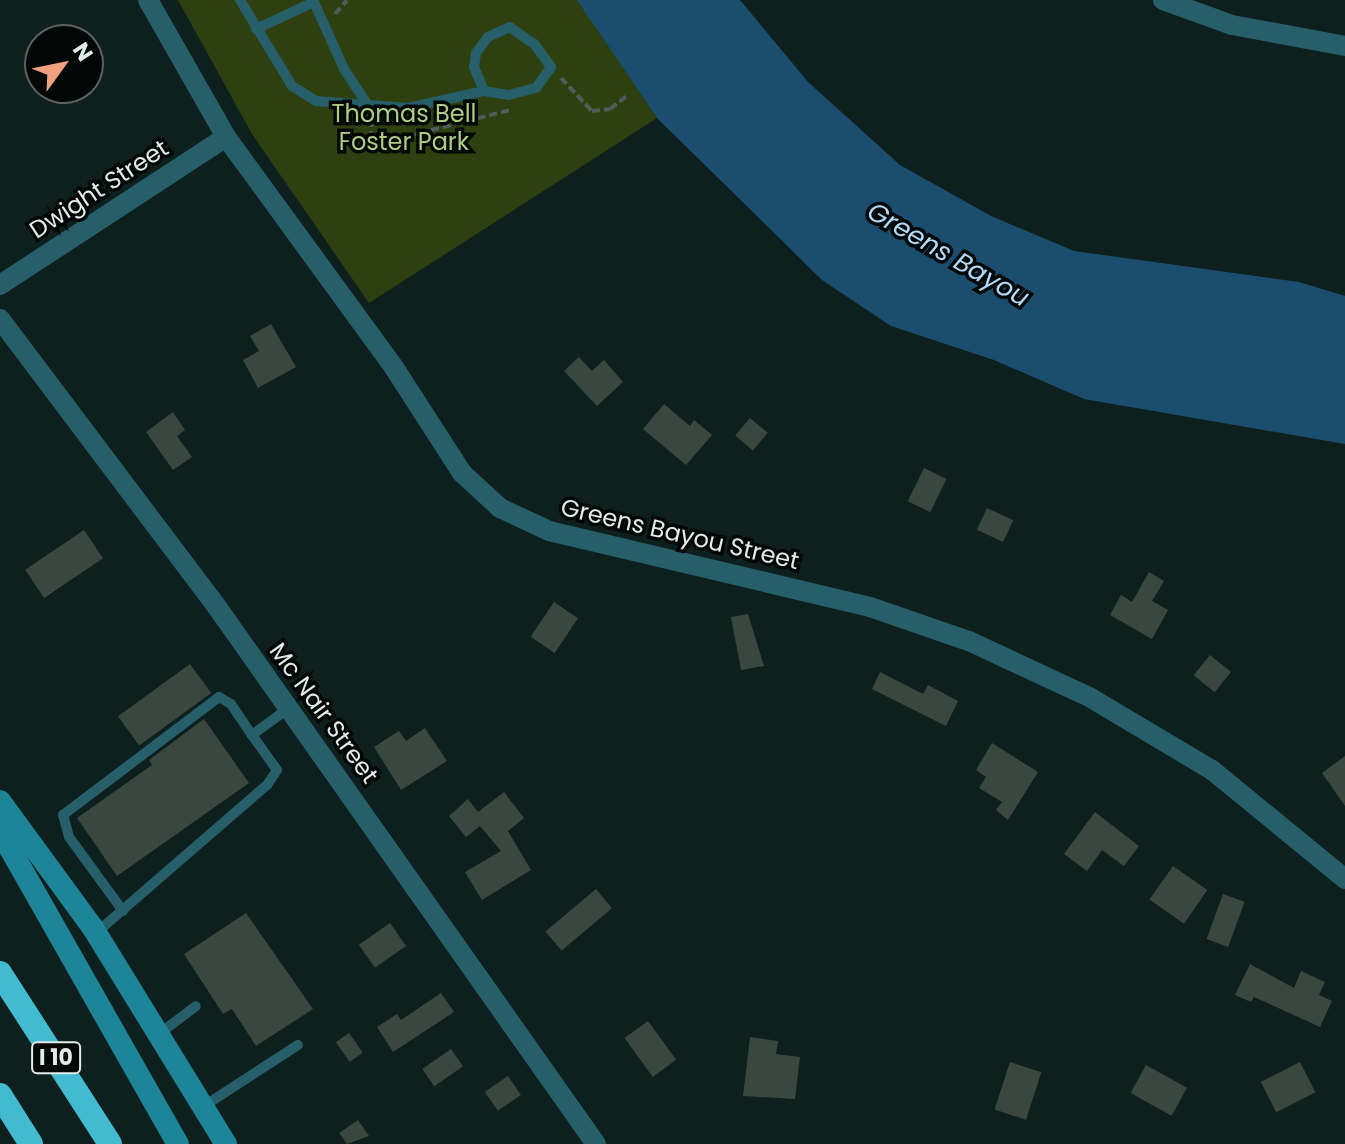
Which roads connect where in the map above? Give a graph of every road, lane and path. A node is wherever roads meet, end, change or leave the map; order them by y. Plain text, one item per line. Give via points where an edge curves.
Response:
1 (148, 0) edge
2 (240, 0) edge
3 (1163, 0) edge
4 (314, 1) edge
5 (256, 29) junction
6 (1345, 46) edge
7 (553, 85) dead end
8 (484, 91) junction
9 (628, 95) dead end
10 (516, 108) dead end
11 (371, 110) junction
12 (226, 137) junction
13 (0, 285) edge
14 (0, 319) edge
15 (289, 708) junction
16 (252, 735) junction
17 (0, 801) edge
18 (0, 831) edge
19 (1345, 879) edge
20 (123, 911) junction
21 (96, 933) junction
22 (0, 973) edge
23 (196, 1006) dead end
24 (159, 1034) junction
25 (298, 1045) dead end
26 (0, 1095) edge
27 (204, 1106) junction
28 (31, 1144) edge
29 (110, 1144) edge
30 (178, 1144) edge
31 (226, 1144) edge
32 (596, 1144) edge

1 - 12 street, Greens Bayou Street
2 - 5 lane
3 - 6 street via 1232,25
4 - 5 lane
4 - 11 lane via 344,69
5 - 11 lane via 292,86 316,101
7 - 9 path via 559,76 592,111 601,112
8 - 8 lane via 509,95 536,88 551,67 534,44 510,27 488,37 476,53 474,67
8 - 11 lane via 408,108
10 - 11 path via 448,128 387,137 371,135
12 - 13 street, Dwight Street
12 - 19 street, Greens Bayou Street via 395,369 462,473 500,508 549,531 870,607 969,641 1091,698 1212,770
14 - 15 street, Mc Nair Street
15 - 16 lane
15 - 32 street, Mc Nair Street
16 - 20 lane via 277,770 273,777
16 - 20 lane via 231,704 219,697 63,815 69,837
17 - 21 main road
18 - 30 main road
20 - 21 lane
21 - 24 main road
22 - 29 highway, I 10
23 - 24 lane
24 - 27 main road
25 - 27 lane
26 - 28 highway, I 10
27 - 31 main road

